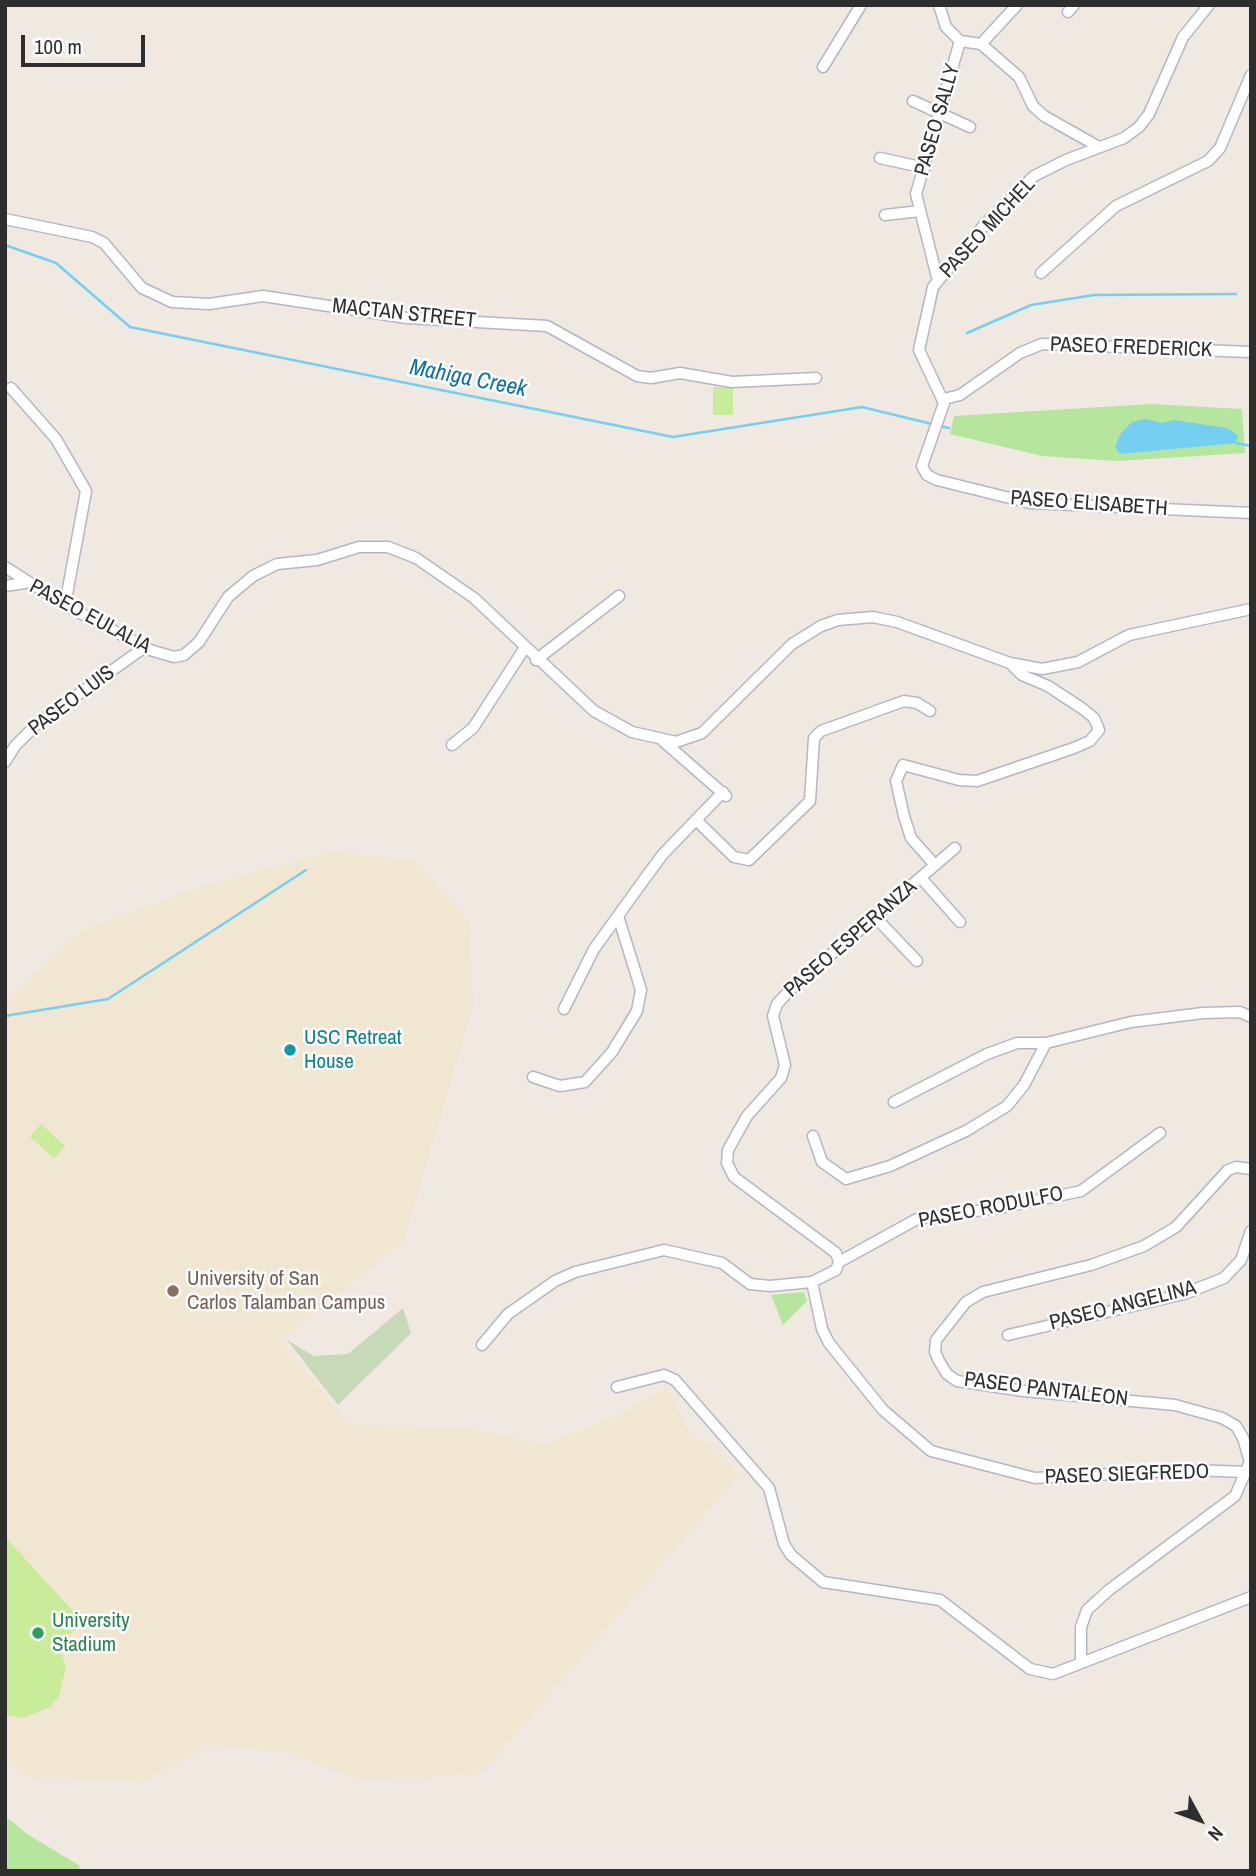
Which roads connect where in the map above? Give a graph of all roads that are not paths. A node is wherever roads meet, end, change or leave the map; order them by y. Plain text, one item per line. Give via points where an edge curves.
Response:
1 (861, 5) edge
2 (939, 5) edge
3 (1017, 5) edge
4 (1209, 5) edge
5 (960, 41) junction
6 (981, 44) junction
7 (823, 67) dead end
8 (1251, 75) edge
9 (913, 101) dead end
10 (942, 112) junction
11 (970, 127) dead end
12 (1099, 147) junction
13 (880, 158) dead end
14 (925, 168) junction
15 (920, 211) junction
16 (885, 215) dead end
17 (5, 219) edge
18 (1041, 273) dead end
19 (938, 281) junction
20 (1251, 352) edge
21 (816, 378) dead end
22 (11, 388) dead end
23 (944, 400) junction
24 (1251, 513) edge
25 (5, 568) edge
26 (25, 583) junction
27 (5, 586) edge
28 (619, 596) dead end
29 (65, 605) junction
30 (1251, 609) edge
31 (145, 647) junction
32 (524, 649) junction
33 (536, 660) junction
34 (1010, 663) junction
35 (930, 711) dead end
36 (663, 741) junction
37 (453, 745) dead end
38 (5, 762) edge
39 (696, 820) junction
40 (955, 848) dead end
41 (934, 864) junction
42 (921, 878) junction
43 (618, 916) junction
44 (876, 918) junction
45 (960, 922) dead end
46 (917, 961) dead end
47 (564, 1009) dead end
48 (1251, 1017) edge
49 (1046, 1043) junction
50 (533, 1077) dead end
51 (894, 1102) dead end
52 (1160, 1133) dead end
53 (813, 1136) dead end
54 (1251, 1169) edge
55 (1251, 1231) edge
56 (839, 1262) junction
57 (812, 1282) junction
58 (1008, 1335) dead end
59 (482, 1345) dead end
60 (617, 1387) dead end
61 (1247, 1472) junction
62 (1251, 1597) edge
63 (1081, 1661) junction

1 - 7 street
2 - 5 street via 946,27
3 - 6 street
4 - 12 street, PASEO MICHEL via 1183,37 1144,121 1124,138
5 - 6 street
5 - 10 street, PASEO SALLY
6 - 12 street via 1019,77 1033,106 1044,116
8 - 18 street via 1220,148 1208,161 1116,206
9 - 10 street
10 - 11 street
10 - 14 street, PASEO SALLY
12 - 19 street, PASEO MICHEL via 1034,176 986,223
13 - 14 street
14 - 15 street, PASEO SALLY via 916,194
15 - 16 street
15 - 19 street, PASEO SALLY
17 - 21 street, MACTAN STREET via 92,237 104,243 142,288 172,302 209,304 263,296 407,318 547,326 637,376 694,374 732,382
19 - 23 street, PASEO MICHEL via 929,296 919,349
20 - 23 street, PASEO FREDERICK via 1042,344 1020,353 960,395
22 - 29 street via 56,439 86,491
23 - 24 street, PASEO ELISABETH via 923,460 927,475 991,496 1049,505
25 - 26 street, PASEO EULALIA
26 - 27 street
26 - 29 street, PASEO EULALIA
28 - 33 street
29 - 31 street, PASEO EULALIA
30 - 34 street via 1129,635 1070,665 1042,669
31 - 32 street, PASEO EULALIA via 174,657 190,651 228,597 277,564 317,560 359,547 388,547 416,558 474,598
31 - 38 street, PASEO LUIS via 37,723
32 - 33 street
32 - 37 street via 473,728
33 - 36 street via 601,716
34 - 36 street via 897,621 873,617 838,620 792,644 702,733 684,741
34 - 41 street via 1022,675 1048,685 1083,709 1099,724 1099,730 1090,741 1074,748 977,781 903,765 896,781 904,816 911,838
35 - 39 street via 904,701 821,731 814,738 810,801 749,860 734,857
36 - 39 street via 725,794
39 - 43 street via 663,855
40 - 41 street, PASEO ESPERANZA
41 - 42 street, PASEO ESPERANZA
42 - 44 street, PASEO ESPERANZA
42 - 45 street
43 - 47 street via 594,949
43 - 50 street via 641,990 637,1011 612,1052 585,1082 560,1086
44 - 46 street
44 - 56 street, PASEO ESPERANZA via 777,1004 773,1016 785,1065 781,1078 747,1116 728,1150 727,1163 734,1177 836,1253
48 - 49 street via 1240,1012 1203,1013 1131,1022
49 - 51 street via 1017,1043
49 - 53 street via 1007,1106 890,1166 846,1179 822,1162
52 - 56 street, PASEO RODULFO via 1081,1191 917,1219
54 - 61 street, PASEO PANTALEON via 1228,1170 1176,1227 1144,1246 1091,1265 983,1292 954,1315 936,1340 935,1352 947,1374 957,1381 1208,1412 1236,1426 1250,1462
55 - 58 street, PASEO ANGELINA via 1241,1260 1224,1278 1184,1294
56 - 57 street, PASEO RODULFO via 836,1270
57 - 59 street via 750,1284 723,1263 664,1250 555,1281 508,1314
57 - 61 street, PASEO SIEGFREDO via 829,1343 883,1410 931,1451 1035,1479 1191,1470
60 - 63 street via 664,1375 675,1380 769,1488 784,1544 823,1582 940,1600 1030,1669 1053,1674
61 - 63 street via 1236,1496 1087,1610 1080,1627
62 - 63 street

